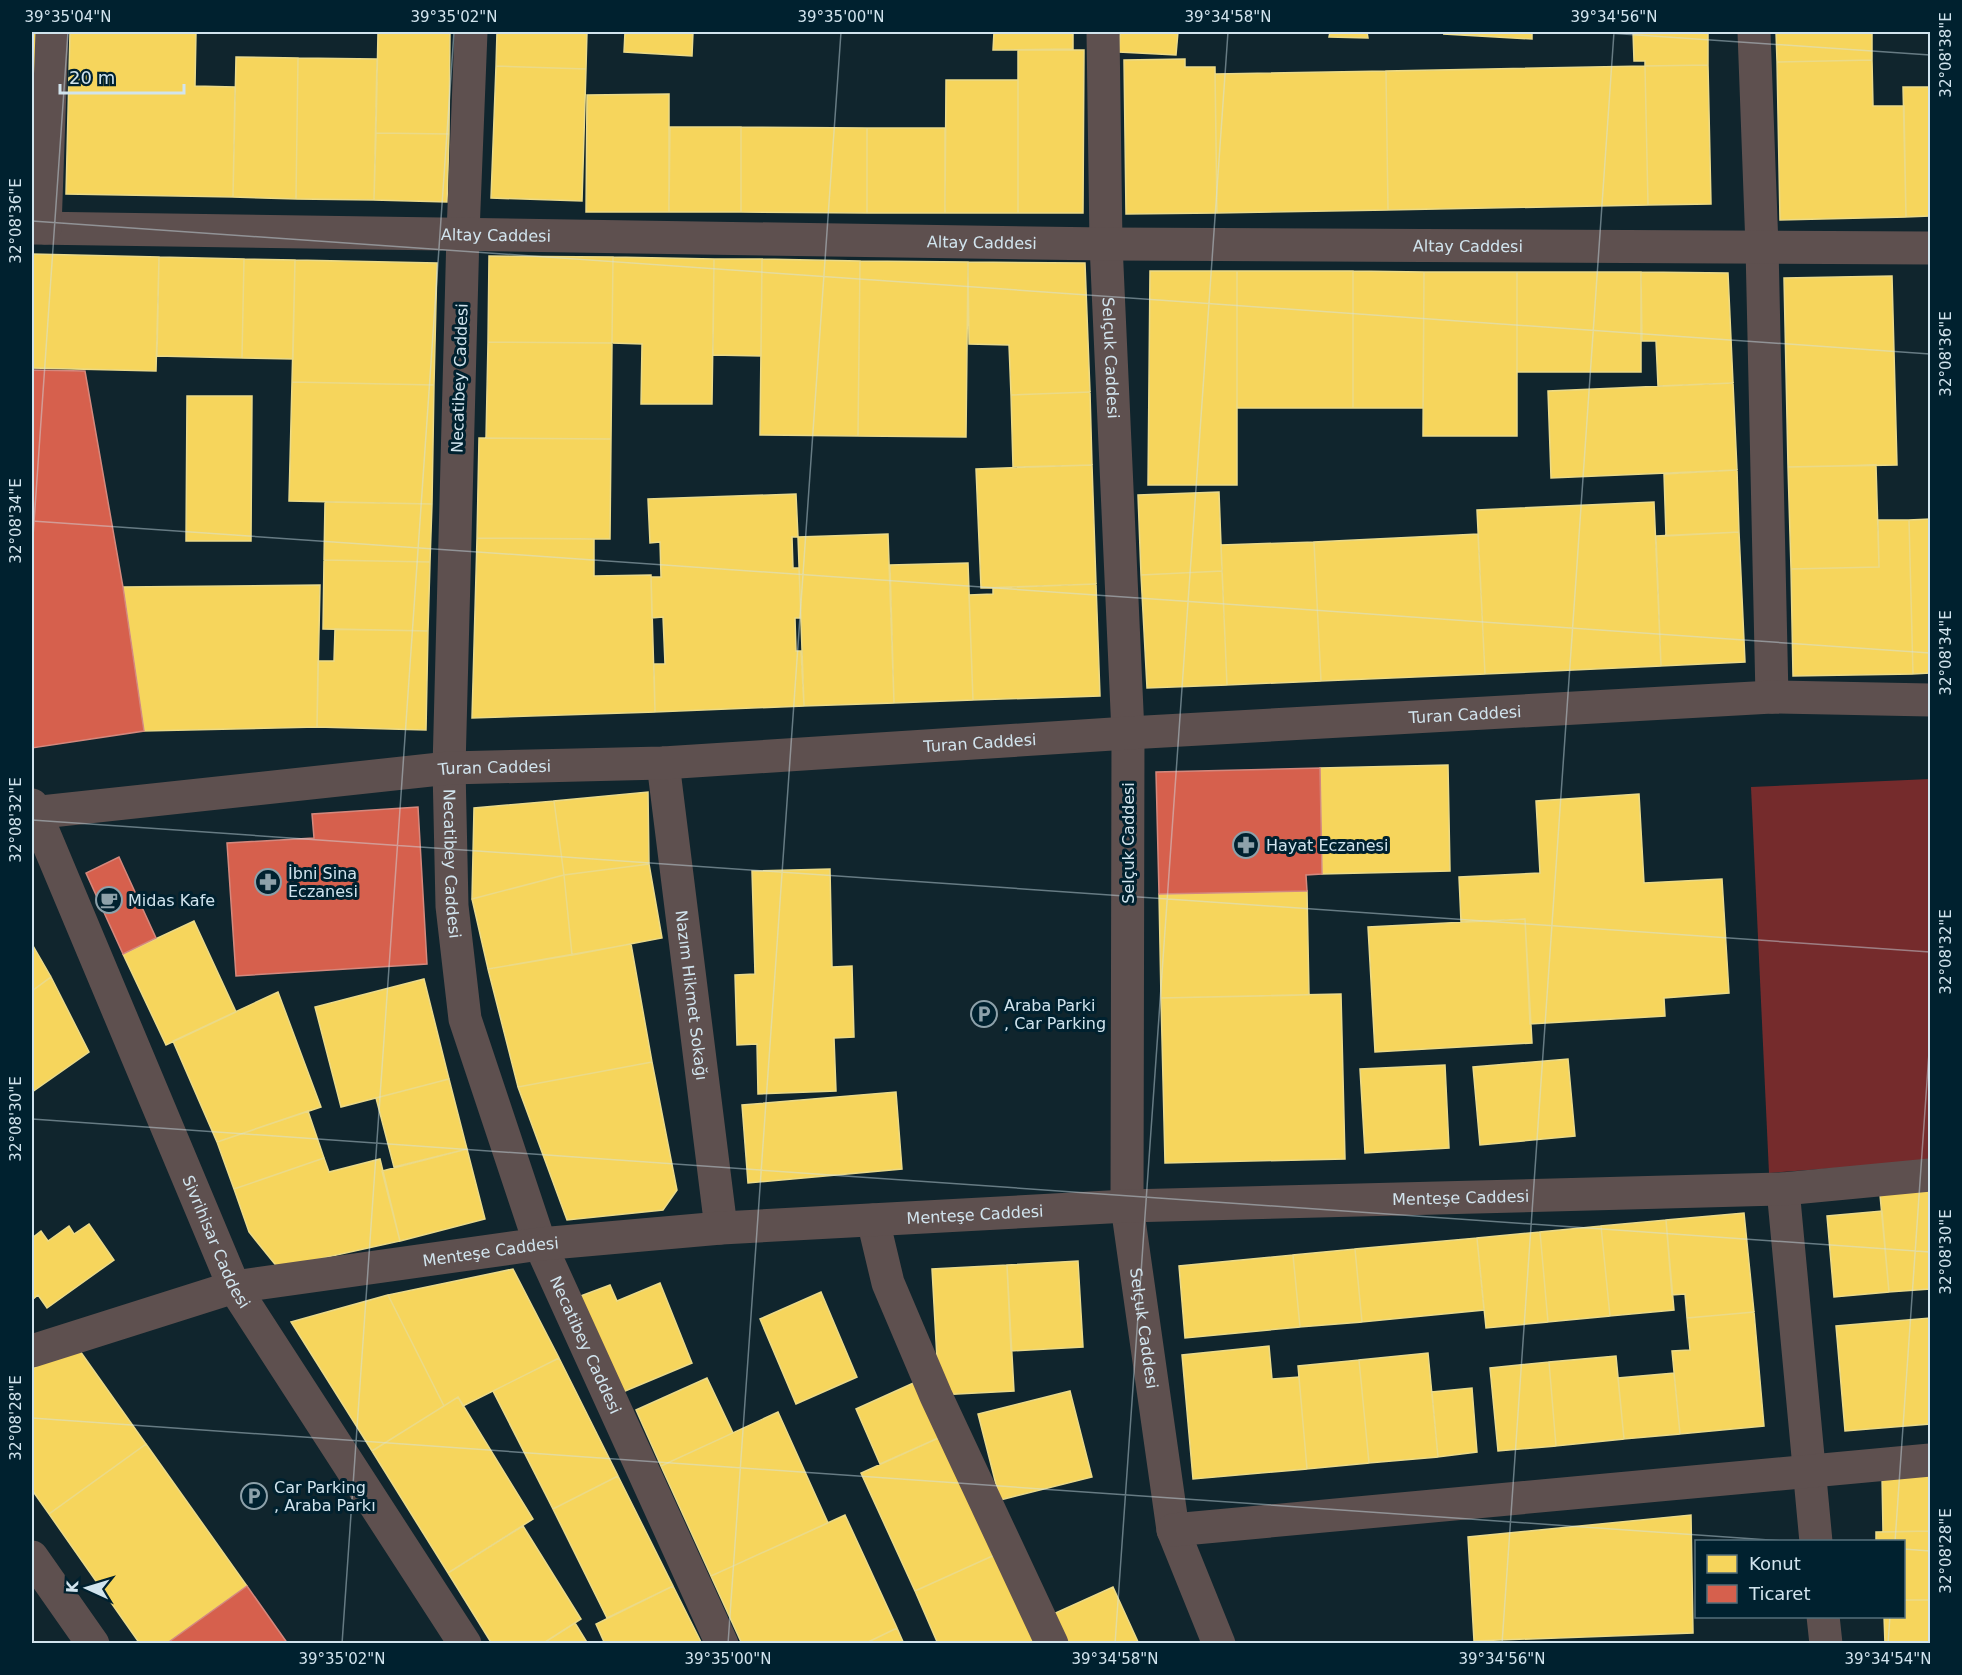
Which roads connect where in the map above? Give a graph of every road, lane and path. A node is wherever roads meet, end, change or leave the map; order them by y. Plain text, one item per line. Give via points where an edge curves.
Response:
1 (52, 32) edge
2 (471, 32) edge
3 (1103, 32) edge
4 (1754, 32) edge
5 (38, 228) edge
6 (463, 233) junction
7 (1106, 244) junction
8 (1761, 247) junction
9 (1930, 248) edge
10 (1772, 697) junction
11 (1930, 700) edge
12 (1128, 733) junction
13 (663, 763) junction
14 (449, 768) junction
15 (32, 810) edge
16 (1930, 1175) edge
17 (1783, 1189) junction
18 (1127, 1206) junction
19 (873, 1220) junction
20 (721, 1228) junction
21 (540, 1244) junction
22 (234, 1287) junction
23 (32, 1351) edge
24 (1930, 1460) edge
25 (1810, 1470) junction
26 (1173, 1530) junction
27 (1816, 1540) edge
28 (32, 1557) edge
29 (1823, 1618) edge
30 (93, 1644) edge
31 (465, 1644) edge
32 (722, 1644) edge
33 (1052, 1644) edge
34 (1219, 1644) edge
35 (1826, 1644) edge

1 - 5 street
2 - 6 street, Necatibey Caddesi
3 - 7 street, Selçuk Caddesi
4 - 8 street
5 - 6 street, Altay Caddesi
6 - 7 street, Altay Caddesi
6 - 14 street, Necatibey Caddesi
7 - 8 street, Altay Caddesi
7 - 12 street, Selçuk Caddesi
8 - 9 street, Altay Caddesi
8 - 10 street
10 - 11 street, Turan Caddesi
10 - 12 street, Turan Caddesi
12 - 13 street, Turan Caddesi
12 - 18 street, Selçuk Caddesi
13 - 14 street, Turan Caddesi
13 - 20 street, Nazım Hikmet Sokağı
14 - 15 street, Turan Caddesi
14 - 21 street, Necatibey Caddesi via 452,906 465,1019
15 - 22 street, Sivrihisar Caddesi
16 - 17 street, Menteşe Caddesi
17 - 18 street, Menteşe Caddesi
17 - 25 street
18 - 19 street, Menteşe Caddesi
18 - 26 street, Selçuk Caddesi
19 - 20 street, Menteşe Caddesi
19 - 33 street via 888,1282 927,1375
20 - 21 street, Menteşe Caddesi
21 - 22 street, Menteşe Caddesi
21 - 32 street, Necatibey Caddesi
22 - 23 street, Menteşe Caddesi
22 - 31 street, Sivrihisar Caddesi
24 - 25 street
25 - 26 street
25 - 27 street
26 - 34 street, Selçuk Caddesi
28 - 30 street
29 - 35 street

